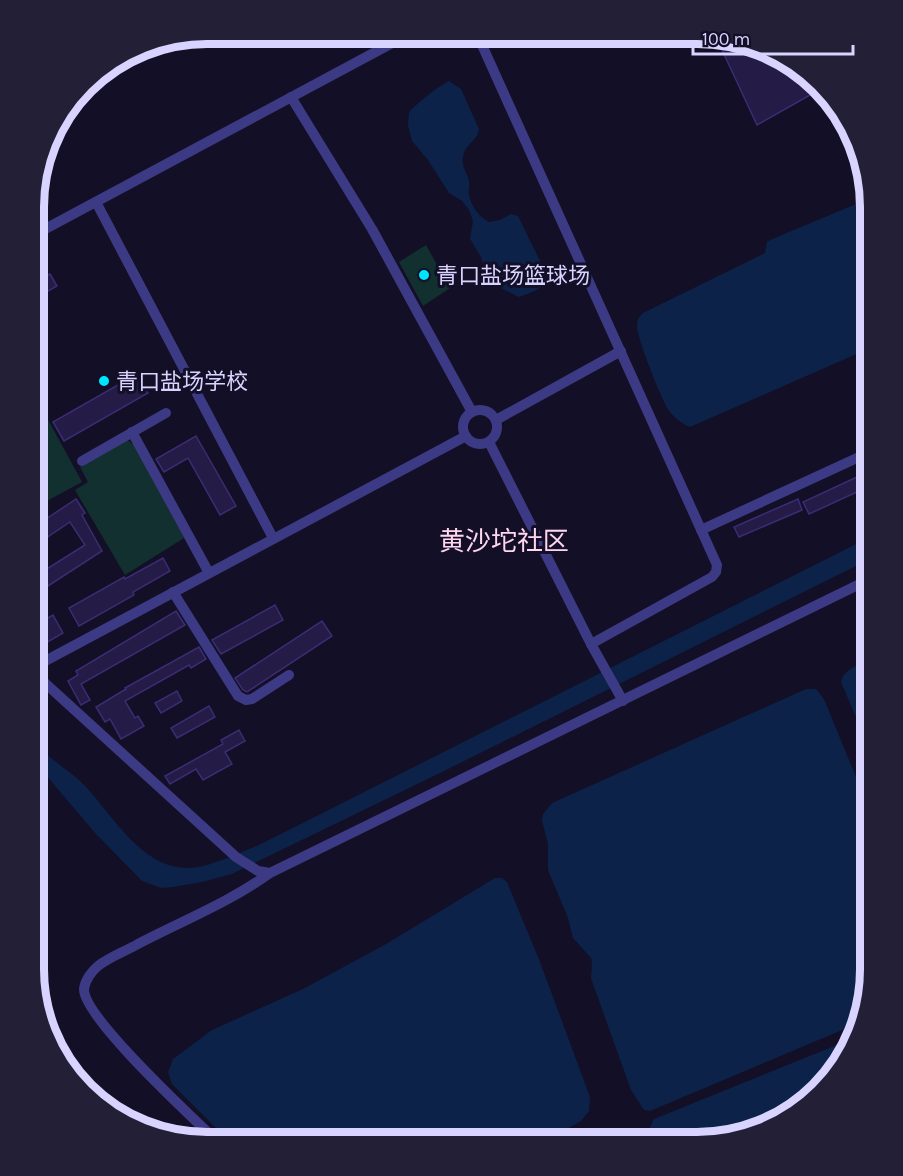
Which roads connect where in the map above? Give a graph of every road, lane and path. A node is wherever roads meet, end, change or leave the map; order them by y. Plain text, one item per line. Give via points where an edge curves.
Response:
1 (391, 44) edge
2 (482, 44) edge
3 (291, 97) junction
4 (96, 202) junction
5 (44, 230) edge
6 (621, 351) junction
7 (166, 412) dead end
8 (472, 412) junction
9 (496, 420) junction
10 (132, 432) junction
11 (466, 436) junction
12 (489, 442) junction
13 (860, 457) edge
14 (82, 461) dead end
15 (701, 530) junction
16 (273, 538) junction
17 (209, 573) junction
18 (860, 584) edge
19 (173, 592) junction
20 (591, 644) junction
21 (44, 662) edge
22 (289, 675) dead end
23 (44, 682) edge
24 (623, 701) junction
25 (270, 873) junction
26 (208, 1132) edge

1 - 3 street
2 - 6 street
3 - 4 street
3 - 8 street via 372,229
4 - 5 street
4 - 16 street
6 - 9 street
6 - 15 street
7 - 10 street
8 - 9 street via 485,411
8 - 11 street via 464,423
9 - 12 street via 497,430
10 - 14 street
10 - 17 street
11 - 12 street via 473,443
11 - 16 street
12 - 20 street
13 - 15 street
15 - 20 street via 717,565 712,577
16 - 17 street
17 - 19 street
18 - 24 street
19 - 21 street
19 - 22 street via 238,696 252,699
20 - 24 street
23 - 25 street via 236,857 258,871
24 - 25 street
25 - 26 street via 243,892 99,965 85,983 85,995 100,1021

